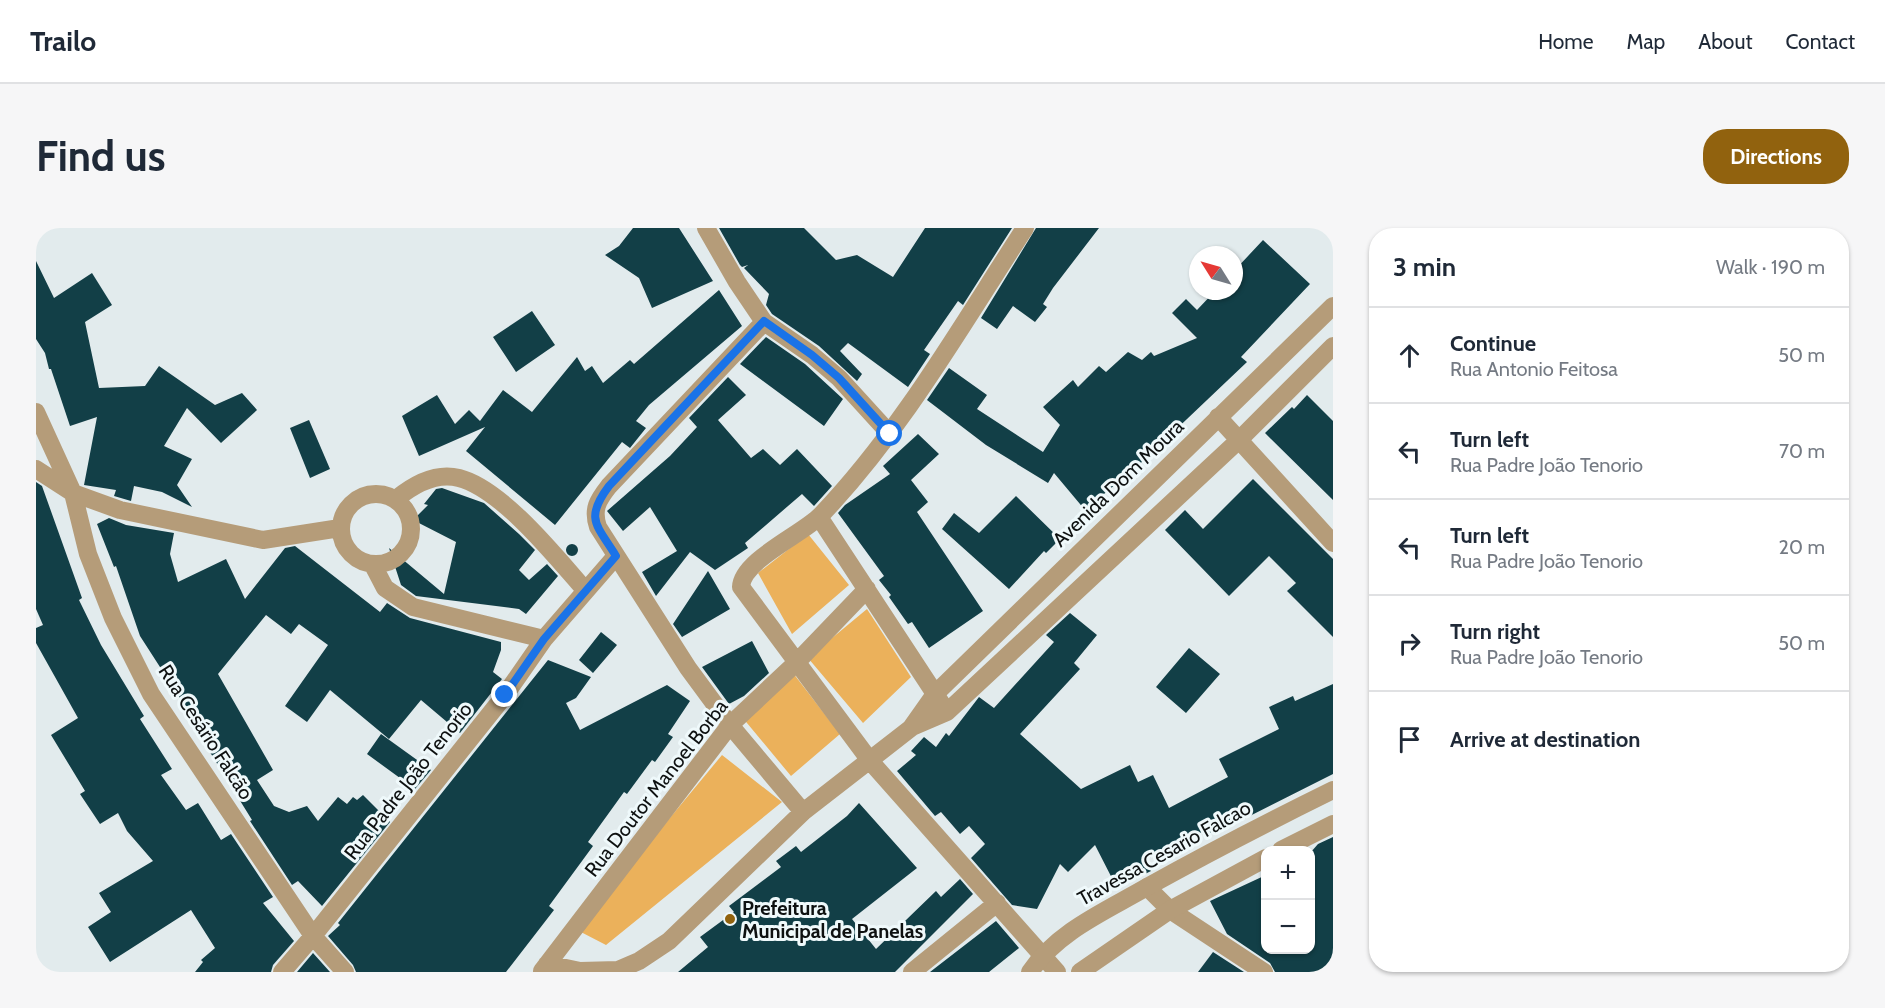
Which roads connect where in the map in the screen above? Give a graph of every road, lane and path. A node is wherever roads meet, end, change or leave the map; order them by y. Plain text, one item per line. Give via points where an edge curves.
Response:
1 (706, 228) edge
2 (1025, 228) edge
3 (1330, 317) edge
4 (764, 321) junction
5 (1333, 346) edge
6 (36, 412) edge
7 (1218, 417) junction
8 (890, 434) junction
9 (1239, 440) junction
10 (36, 469) edge
11 (73, 493) junction
12 (396, 499) junction
13 (819, 517) junction
14 (1114, 518) junction
15 (340, 528) junction
16 (1132, 539) junction
17 (1333, 543) edge
18 (616, 556) junction
19 (373, 565) junction
20 (867, 589) junction
21 (585, 590) junction
22 (544, 639) junction
23 (796, 663) junction
24 (935, 694) junction
25 (947, 712) junction
26 (730, 725) junction
27 (911, 728) junction
28 (871, 762) junction
29 (1333, 790) edge
30 (803, 812) junction
31 (1333, 824) edge
32 (1289, 846) edge
33 (1261, 861) edge
34 (1147, 887) junction
35 (997, 903) junction
36 (1170, 910) junction
37 (313, 936) junction
38 (1042, 954) junction
39 (544, 968) edge
40 (282, 972) edge
41 (345, 972) edge
42 (912, 972) edge
43 (1030, 972) edge
44 (1058, 972) edge
45 (1080, 972) edge
46 (1264, 972) edge

1 - 4 street via 736,282
2 - 8 street
3 - 7 street, Avenida Dom Moura
4 - 8 street via 839,378
4 - 18 street via 596,503 594,516 598,527
5 - 9 street
6 - 11 street, Rua Cesário Falcão
7 - 9 street
7 - 14 street, Avenida Dom Moura
8 - 13 street
9 - 16 street
9 - 17 street
10 - 11 street
11 - 15 street via 120,510 262,540
11 - 37 street, Rua Cesário Falcão via 88,554 151,694
12 - 15 street via 378,493 359,497 345,510
12 - 19 street via 410,518 409,541 395,558
12 - 21 street via 413,484 438,477 458,477 480,486 536,535
13 - 20 street
13 - 23 street via 747,570 741,582 748,598
14 - 16 street
14 - 24 street, Avenida Dom Moura
15 - 19 street via 344,546 356,559
16 - 25 street
18 - 21 street, Rua Padre João Tenorio
18 - 26 street
19 - 22 street via 385,588 413,607
20 - 23 street, Rua Doutor Manoel Borba
20 - 24 street
21 - 22 street, Rua Padre João Tenorio
22 - 37 street, Rua Padre João Tenorio via 505,695
23 - 26 street, Rua Doutor Manoel Borba
23 - 28 street
24 - 25 street
24 - 27 street, Avenida Dom Moura
25 - 27 street
26 - 30 street
26 - 39 street, Rua Doutor Manoel Borba
27 - 28 street
28 - 30 street
28 - 35 street
29 - 34 street, Travessa Cesario Falcao via 1203,854
30 - 39 street via 669,941 639,961 618,969
31 - 32 street
33 - 36 street
34 - 36 street
34 - 38 street, Travessa Cesario Falcao via 1076,926
35 - 38 street
35 - 42 street
36 - 45 street
36 - 46 street
37 - 40 street, Rua Padre João Tenorio
37 - 41 street, Rua Cesário Falcão
38 - 43 street, Travessa Cesario Falcao
38 - 44 street

